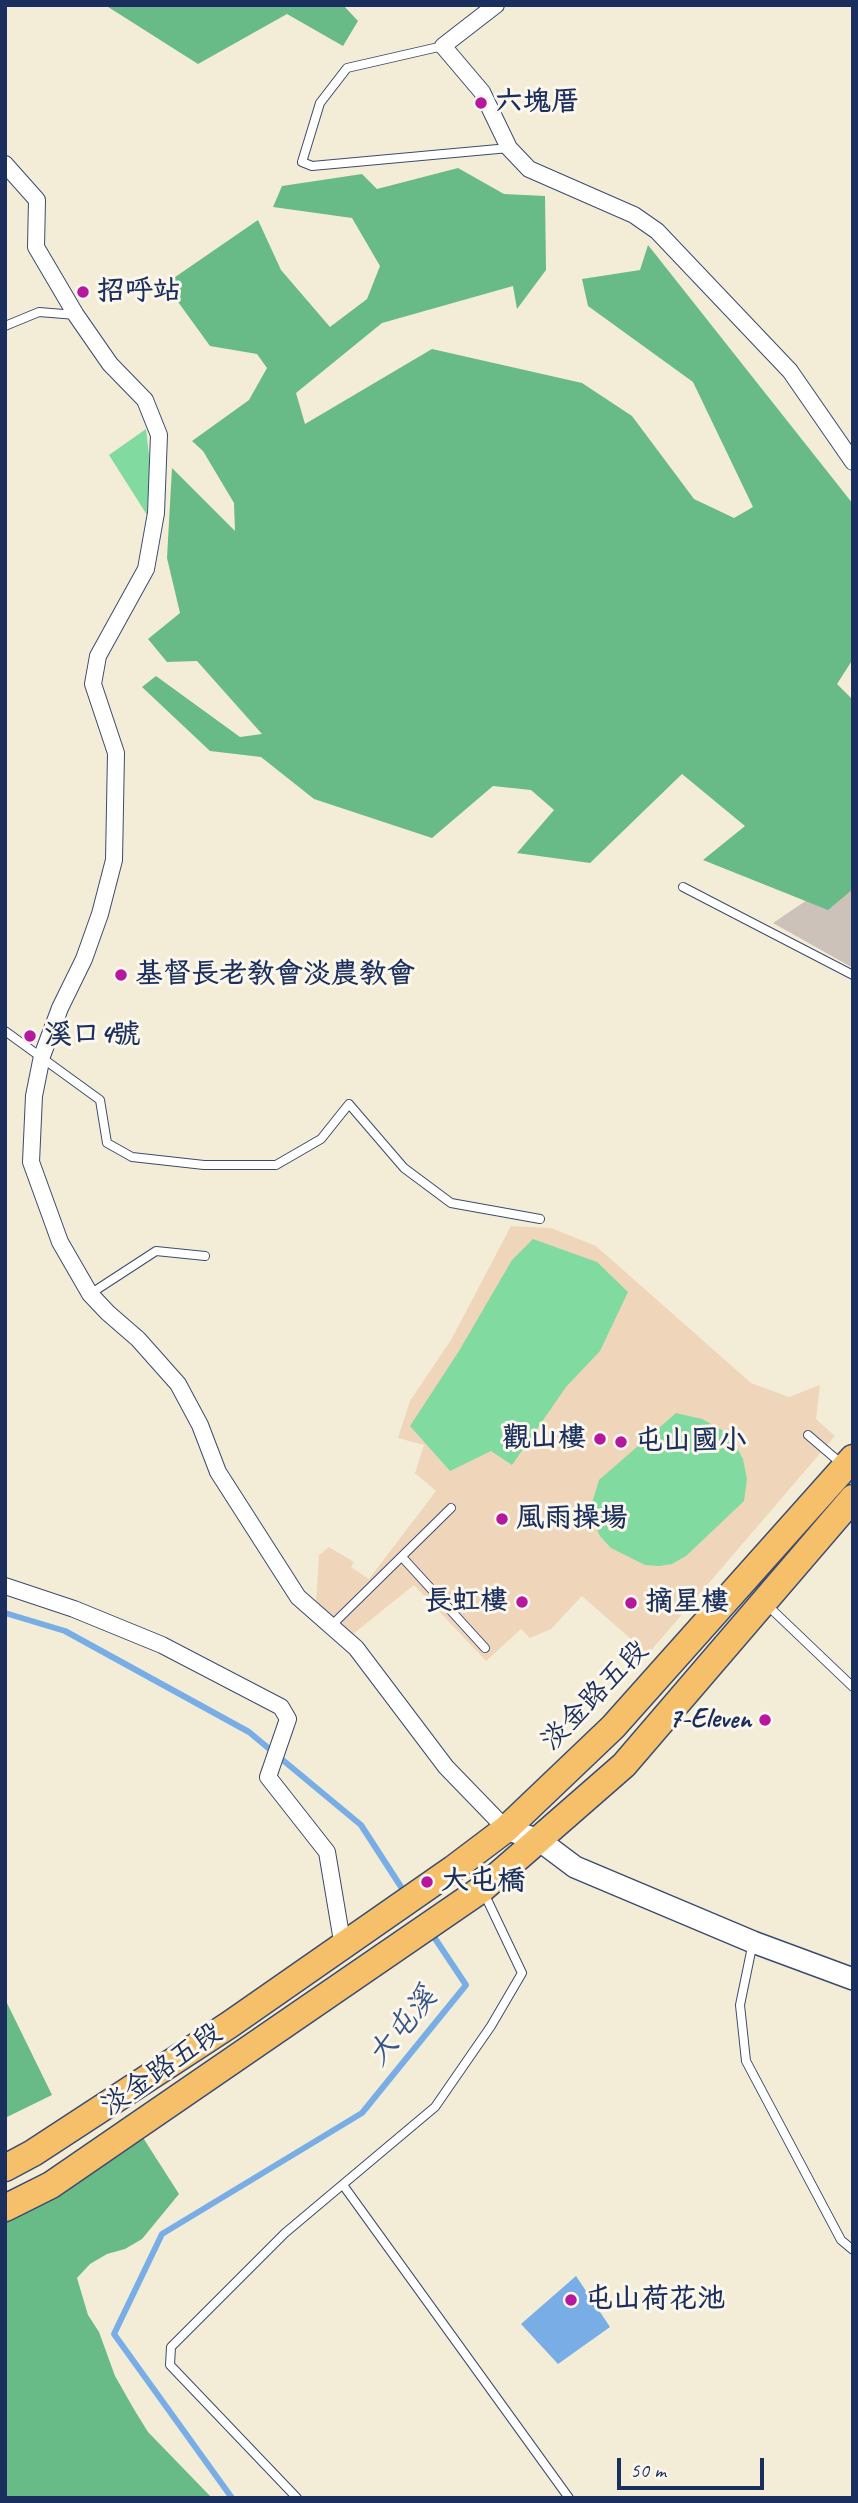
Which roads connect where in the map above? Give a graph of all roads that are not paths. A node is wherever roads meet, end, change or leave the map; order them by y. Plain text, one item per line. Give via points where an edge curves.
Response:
1 (496, 5) edge
2 (443, 46) junction
3 (509, 148) junction
4 (5, 164) edge
5 (76, 315) junction
6 (5, 326) edge
7 (853, 462) edge
8 (683, 887) dead end
9 (853, 975) edge
10 (5, 1031) edge
11 (42, 1056) junction
12 (540, 1219) dead end
13 (205, 1256) dead end
14 (90, 1294) junction
15 (808, 1435) dead end
16 (849, 1463) edge
17 (853, 1498) edge
18 (451, 1508) dead end
19 (402, 1558) junction
20 (5, 1586) edge
21 (764, 1602) junction
22 (708, 1621) junction
23 (331, 1626) junction
24 (731, 1640) junction
25 (485, 1648) dead end
26 (853, 1688) edge
27 (506, 1829) junction
28 (539, 1840) junction
29 (479, 1891) junction
30 (752, 1942) junction
31 (343, 1947) junction
32 (853, 1979) edge
33 (5, 2168) edge
34 (343, 2185) junction
35 (5, 2208) edge
36 (853, 2250) edge
37 (297, 2498) edge
38 (569, 2498) edge

1 - 2 street
2 - 3 street via 482,92
2 - 3 lane via 347,68 320,103 302,162 312,166
3 - 7 street via 529,169 634,215 657,231 790,372
4 - 5 street via 37,200 36,247
5 - 6 lane via 39,312
5 - 11 street via 110,364 145,400 159,435 159,472 146,569 98,656 93,684 116,753 114,860 84,959
8 - 9 lane
10 - 11 lane
11 - 12 lane via 100,1100 107,1143 132,1157 204,1165 276,1165 321,1139 349,1104 404,1168 451,1203
11 - 14 street via 34,1096 31,1162 60,1242
13 - 14 lane via 156,1251
14 - 23 street via 178,1384 218,1472 298,1597
15 - 16 lane
16 - 22 main road, 淡金路五段
17 - 21 main road
18 - 19 lane
19 - 23 lane
19 - 25 lane
20 - 31 street via 162,1645 281,1707 289,1719 268,1777 327,1852
21 - 24 main road
21 - 26 lane
22 - 24 main road
22 - 27 main road, 淡金路五段 via 613,1727
23 - 27 street via 356,1648 446,1767
24 - 28 main road via 624,1765
27 - 28 street
27 - 31 main road, 淡金路五段
28 - 29 main road
28 - 30 street via 575,1867
29 - 34 lane via 522,1973 435,2107
29 - 35 main road, 淡金路五段 via 51,2185
30 - 32 street
30 - 36 lane via 740,2005 746,2061 841,2240
31 - 33 main road, 淡金路五段
34 - 37 lane via 285,2233 171,2347 170,2365
34 - 38 lane

